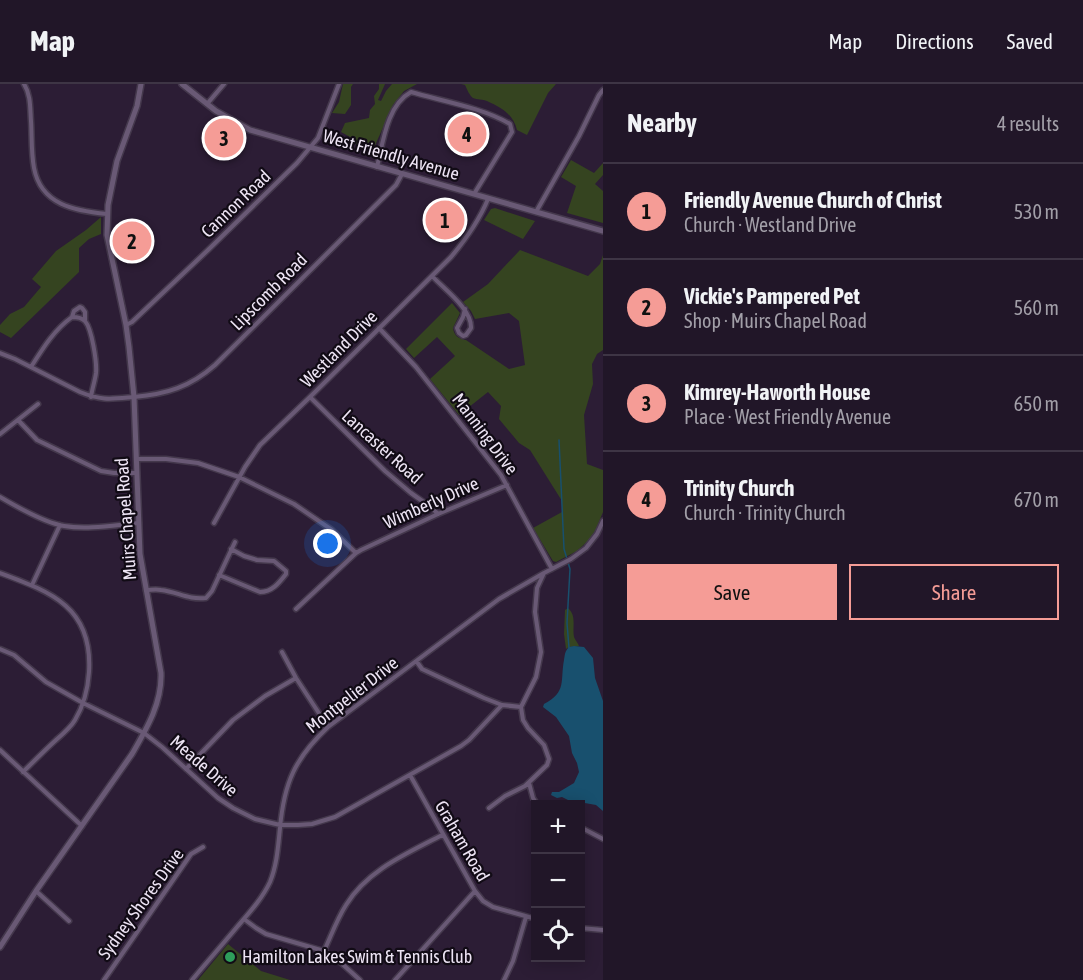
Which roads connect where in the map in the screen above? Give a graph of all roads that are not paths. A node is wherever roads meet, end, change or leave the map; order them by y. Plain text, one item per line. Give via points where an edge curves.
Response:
1 (24, 84) edge
2 (182, 84) edge
3 (224, 84) edge
4 (339, 84) edge
5 (140, 85) edge
6 (603, 90) edge
7 (207, 104) junction
8 (310, 147) junction
9 (377, 167) junction
10 (402, 174) junction
11 (474, 195) junction
12 (488, 199) junction
13 (536, 212) junction
14 (107, 214) junction
15 (603, 231) edge
16 (432, 276) junction
17 (465, 309) junction
18 (72, 317) junction
19 (85, 321) junction
20 (126, 325) junction
21 (379, 328) junction
22 (0, 353) edge
23 (31, 367) junction
24 (91, 397) junction
25 (134, 397) junction
26 (310, 397) junction
27 (38, 404) dead end
28 (18, 420) junction
29 (0, 434) edge
30 (137, 459) junction
31 (137, 473) junction
32 (239, 477) junction
33 (507, 485) junction
34 (0, 497) edge
35 (438, 514) junction
36 (603, 521) edge
37 (139, 523) junction
38 (214, 523) dead end
39 (60, 525) junction
40 (235, 542) dead end
41 (231, 549) junction
42 (356, 553) junction
43 (552, 569) junction
44 (0, 573) edge
45 (544, 573) junction
46 (219, 575) junction
47 (32, 585) junction
48 (146, 590) junction
49 (296, 609) dead end
50 (0, 649) edge
51 (282, 652) dead end
52 (417, 662) junction
53 (296, 678) junction
54 (83, 703) junction
55 (502, 705) junction
56 (521, 707) junction
57 (328, 727) junction
58 (144, 733) junction
59 (0, 750) edge
60 (186, 769) junction
61 (23, 772) junction
62 (410, 775) junction
63 (529, 783) junction
64 (534, 800) edge
65 (489, 808) dead end
66 (280, 825) junction
67 (81, 826) junction
68 (585, 830) edge
69 (442, 835) junction
70 (603, 839) edge
71 (203, 847) dead end
72 (36, 891) junction
73 (475, 891) junction
74 (526, 917) junction
75 (531, 918) edge
76 (244, 919) junction
77 (69, 921) dead end
78 (585, 928) edge
79 (603, 930) edge
80 (0, 947) edge
81 (324, 951) junction
82 (505, 978) edge
83 (104, 980) edge
84 (192, 980) edge
85 (360, 980) edge
86 (395, 980) edge
87 (512, 980) edge

1 - 14 street via 29,96 33,164 42,187 61,205
2 - 7 main road, West Friendly Avenue
3 - 7 street
4 - 8 street, Cannon Road via 318,138
5 - 14 main road, Muirs Chapel Road via 137,106 117,161
6 - 13 street
7 - 8 main road, West Friendly Avenue via 250,130
8 - 9 main road, West Friendly Avenue
8 - 20 street, Cannon Road via 208,250
9 - 10 main road, West Friendly Avenue
9 - 11 street via 390,117 405,96 411,92 447,101 510,124 512,132
10 - 11 main road, West Friendly Avenue
10 - 25 street, Lipscomb Road via 396,185 203,375 163,393
11 - 12 main road, West Friendly Avenue
12 - 13 main road, West Friendly Avenue
12 - 16 street, Westland Drive via 468,235
13 - 15 main road, West Friendly Avenue
14 - 20 main road, Muirs Chapel Road via 106,235
16 - 17 street
16 - 21 street, Westland Drive
17 - 17 street via 471,324 470,331 463,336 457,328
18 - 19 street
18 - 19 street via 76,308 82,308
18 - 23 street via 44,346
19 - 24 street via 95,353
20 - 25 main road, Muirs Chapel Road
21 - 26 street, Westland Drive
21 - 33 street, Manning Drive via 416,367
22 - 23 street
23 - 24 street
24 - 25 street, Lipscomb Road
25 - 30 main road, Muirs Chapel Road
26 - 32 street, Westland Drive via 260,445
26 - 35 street, Lancaster Road via 386,471
27 - 28 street
28 - 29 street
28 - 31 street via 37,440 92,467 114,473
30 - 31 main road, Muirs Chapel Road
30 - 32 street via 198,463
31 - 37 main road, Muirs Chapel Road
32 - 38 street, Westland Drive
32 - 42 street via 294,504 332,530
33 - 35 street, Wimberly Drive
33 - 43 street, Manning Drive
34 - 39 street
35 - 42 street, Wimberly Drive
36 - 43 street, Montpelier Drive via 586,548
37 - 39 street
37 - 48 main road, Muirs Chapel Road
39 - 47 street
40 - 41 street
41 - 46 street
41 - 46 street via 257,560 274,561 286,574 266,592
42 - 49 street
43 - 45 street, Montpelier Drive
44 - 47 street
45 - 52 street, Montpelier Drive via 499,599
45 - 56 street via 537,588 535,612 539,664
46 - 48 street via 206,598
47 - 54 street via 63,603 85,634 90,658 89,684
48 - 58 main road, Muirs Chapel Road via 161,681 158,700
50 - 54 street, Meade Drive
51 - 53 street
52 - 55 street via 431,674
52 - 57 street, Montpelier Drive
53 - 57 street
53 - 60 street via 233,720
54 - 58 street, Meade Drive
54 - 61 street via 75,721
55 - 56 street
55 - 62 street, Meade Drive via 469,740
56 - 63 street via 523,720 544,745 549,759
57 - 66 street, Montpelier Drive via 309,746 291,776
58 - 60 street, Meade Drive
58 - 67 main road, Muirs Chapel Road
59 - 61 street
60 - 66 street, Meade Drive via 233,808
61 - 67 street
62 - 66 street, Meade Drive via 335,817 312,824
62 - 69 street, Graham Road
63 - 64 street
63 - 65 street
66 - 76 street, Montpelier Drive via 273,873 262,897
67 - 72 main road, Muirs Chapel Road
68 - 70 street
69 - 73 street, Graham Road
69 - 81 street via 388,864 363,883 345,906
71 - 83 street, Sydney Shores Drive via 191,854
72 - 77 street
72 - 80 main road, Muirs Chapel Road
73 - 74 street, Graham Road via 493,907
73 - 86 street
74 - 75 street, Graham Road
74 - 82 street
76 - 81 street via 266,934
76 - 84 street, Montpelier Drive
78 - 79 street
81 - 85 street
82 - 87 street

